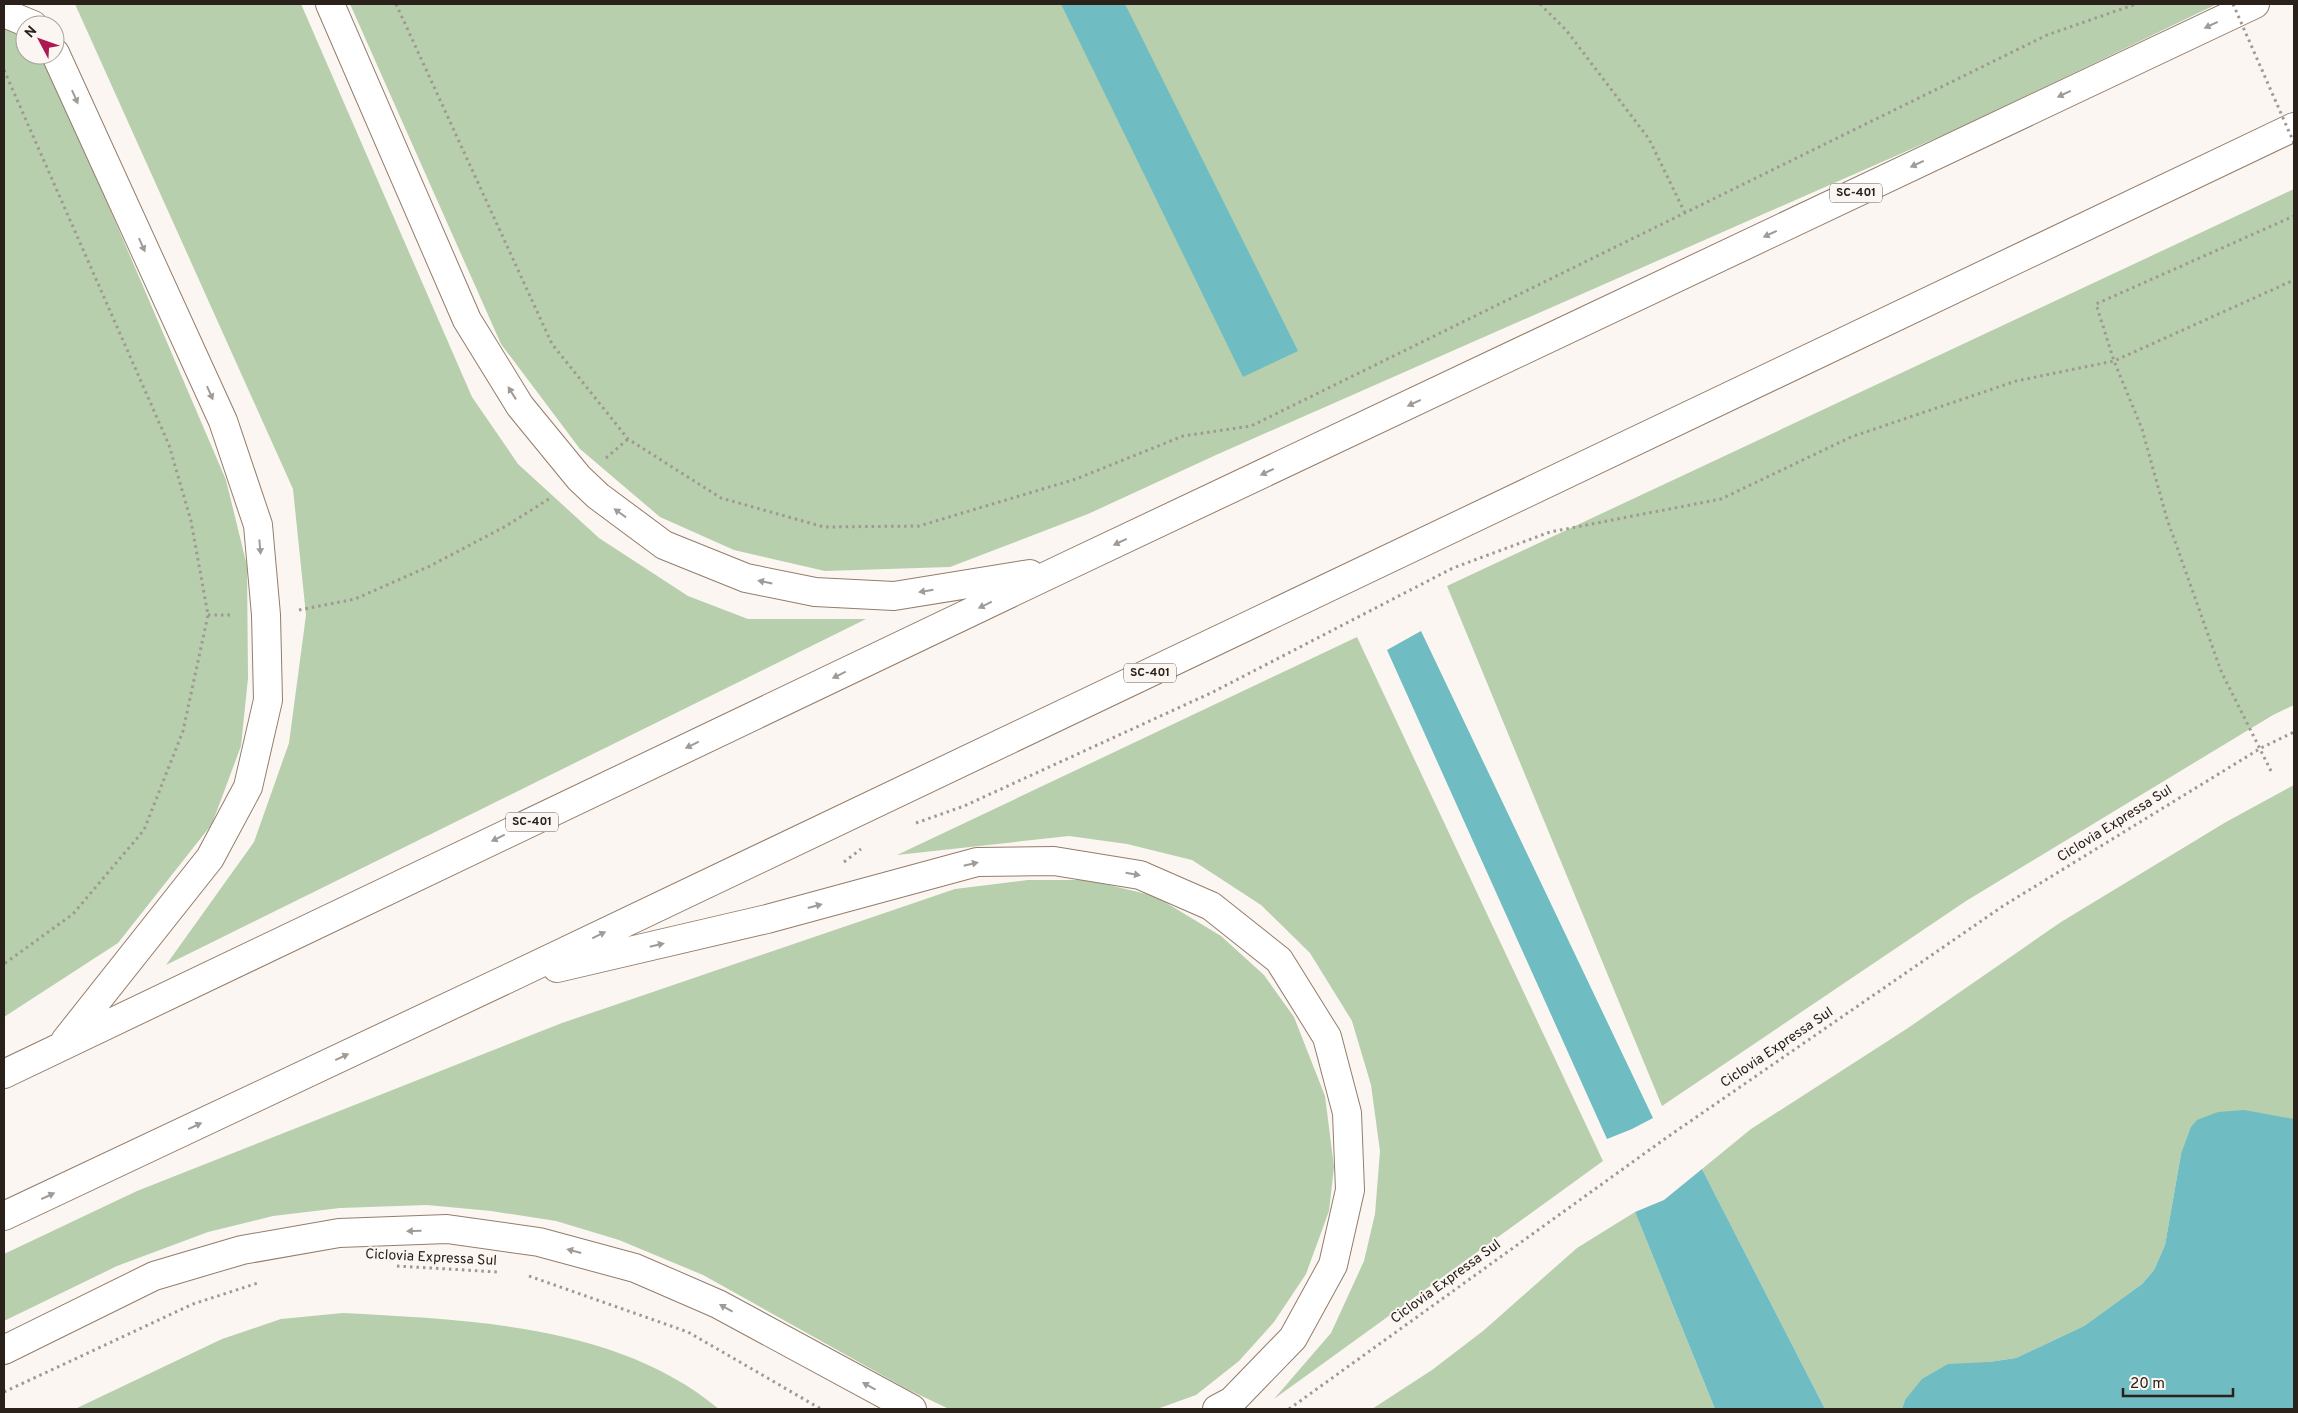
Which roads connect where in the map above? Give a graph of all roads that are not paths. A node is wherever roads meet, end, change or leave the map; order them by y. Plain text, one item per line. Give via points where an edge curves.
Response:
1 (330, 4) edge
2 (2255, 4) edge
3 (60, 65) edge
4 (2294, 127) edge
5 (1061, 569) junction
6 (507, 979) junction
7 (62, 1046) junction
8 (4, 1074) edge
9 (4, 1216) edge
10 (4, 1350) edge
11 (912, 1409) edge
12 (1217, 1409) edge

5 -> 1 highway via 894,596 815,592 746,578 664,545 598,496 579,478 520,406 467,320
2 -> 5 highway, SC-401
3 -> 7 highway via 223,421 258,525 266,615 268,700 248,787 210,858
6 -> 4 highway, SC-401
5 -> 7 highway, SC-401
9 -> 6 highway, SC-401
6 -> 12 highway via 767,919 977,862 1054,861 1140,875 1211,906 1279,960 1327,1037 1347,1113 1350,1190 1333,1265 1293,1338 1232,1401
7 - 8 highway, SC-401
11 -> 10 highway via 718,1304 635,1268 539,1242 447,1229 339,1234 242,1250 154,1276

